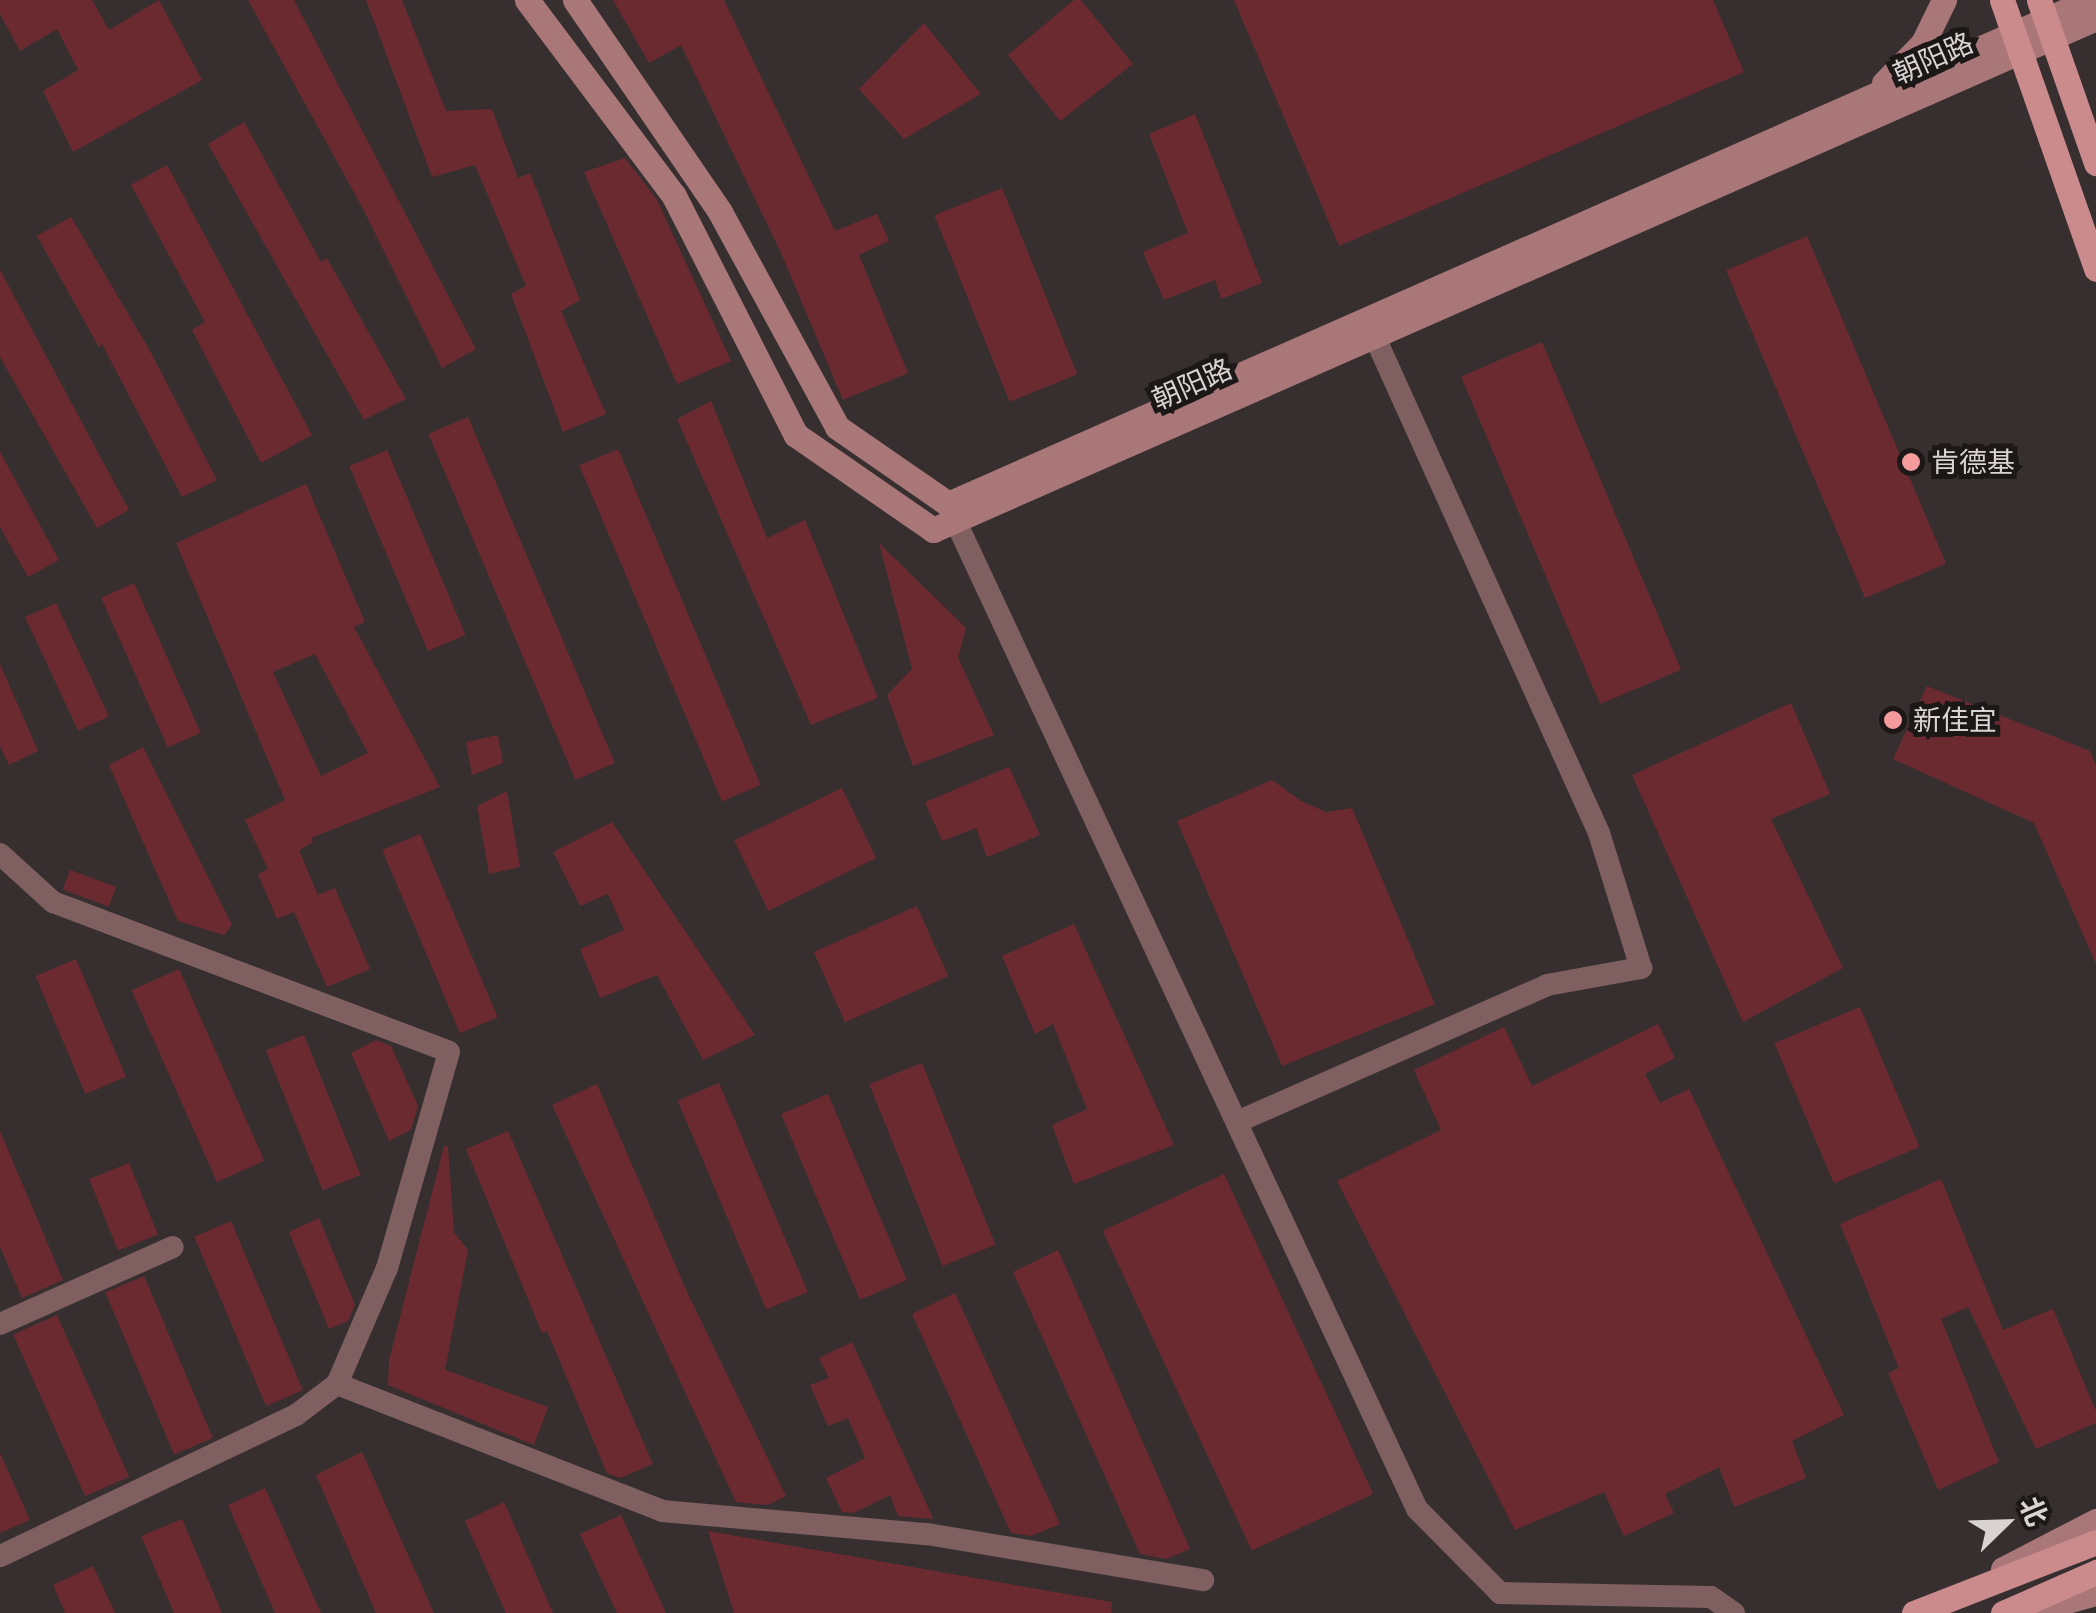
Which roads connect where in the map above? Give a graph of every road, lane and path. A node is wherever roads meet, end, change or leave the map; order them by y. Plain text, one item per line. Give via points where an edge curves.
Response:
1 (528, 0) edge
2 (576, 0) edge
3 (1944, 0) edge
4 (2002, 0) edge
5 (2090, 0) edge
6 (2096, 18) edge
7 (2045, 20) edge
8 (2017, 42) junction
9 (1865, 98) junction
10 (2096, 163) edge
11 (2096, 268) edge
12 (1371, 328) junction
13 (952, 512) junction
14 (0, 854) edge
15 (1237, 1122) junction
16 (173, 1247) dead end
17 (0, 1324) edge
18 (337, 1384) junction
19 (2096, 1521) edge
20 (2096, 1542) edge
21 (0, 1556) edge
22 (2096, 1572) edge
23 (1203, 1580) dead end
24 (2096, 1593) edge
25 (1925, 1609) edge
26 (1734, 1613) edge
27 (2003, 1613) edge
28 (2022, 1613) edge

1 - 13 street, 朝阳路 via 674,196 796,435 933,530
2 - 13 street via 720,212 838,427
3 - 9 street via 1924,44
4 - 8 main road
5 - 7 street, 朝阳路
6 - 7 street, 朝阳路
7 - 8 street, 朝阳路
7 - 10 main road
8 - 9 street, 朝阳路
8 - 11 main road
8 - 12 street, 朝阳路
9 - 12 street, 朝阳路
12 - 13 street, 朝阳路
12 - 15 street via 1598,834 1641,968 1548,985
13 - 15 street
14 - 18 street via 53,902 450,1052 387,1268
15 - 26 street via 1417,1509 1500,1592 1711,1597
16 - 17 street
18 - 21 street via 296,1415
18 - 23 street via 662,1511 927,1534
19 - 25 street
20 - 25 main road
22 - 27 main road
24 - 28 street

